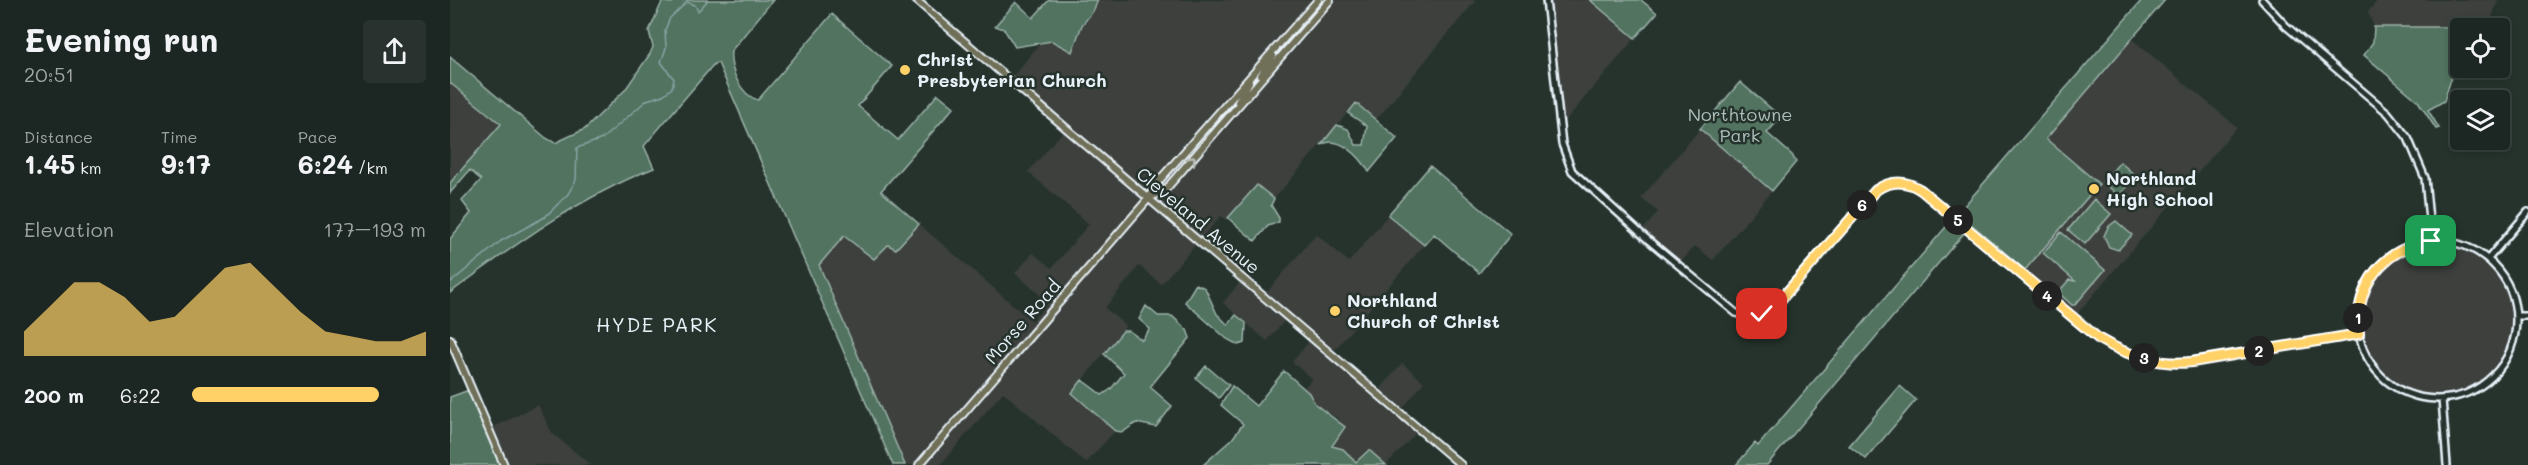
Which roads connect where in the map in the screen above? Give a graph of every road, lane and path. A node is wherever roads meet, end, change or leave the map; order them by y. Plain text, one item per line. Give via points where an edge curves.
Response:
1 (916, 0) edge
2 (1318, 0) edge
3 (1330, 0) edge
4 (1546, 0) edge
5 (2262, 0) edge
6 (1277, 47) junction
7 (1252, 76) junction
8 (1259, 82) junction
9 (1228, 118) junction
10 (1149, 198) junction
11 (2528, 212) edge
12 (2431, 241) junction
13 (2488, 259) junction
14 (2516, 316) junction
15 (2528, 316) edge
16 (2359, 334) junction
17 (450, 339) edge
18 (2442, 399) junction
19 (504, 465) edge
20 (919, 465) edge
21 (1461, 465) edge
22 (2447, 465) edge

1 - 10 main road, Cleveland Avenue
2 - 6 main road, Morse Road
3 - 8 main road, Morse Road
4 - 16 street via 1562,144 1572,171 1736,313 1752,316 1771,309 1876,190 1889,183 1904,182 1921,190 2092,334 2130,354 2187,362
5 - 12 street via 2286,26 2388,113 2408,138 2425,178
6 - 7 main road, Morse Road
6 - 8 main road
7 - 9 main road
7 - 10 main road, Morse Road via 1157,183
8 - 9 main road, Morse Road
10 -> 9 main road, Morse Road via 1165,190
10 - 20 main road, Morse Road
10 - 21 main road, Cleveland Avenue
11 - 13 street
12 - 13 street via 2463,245
12 - 16 street via 2404,248 2376,269 2359,304
13 - 14 street via 2505,279
14 - 15 street
14 - 18 street via 2514,336 2496,372 2473,390
16 - 18 street via 2371,365 2391,385 2419,397
17 - 19 main road
18 - 22 street

